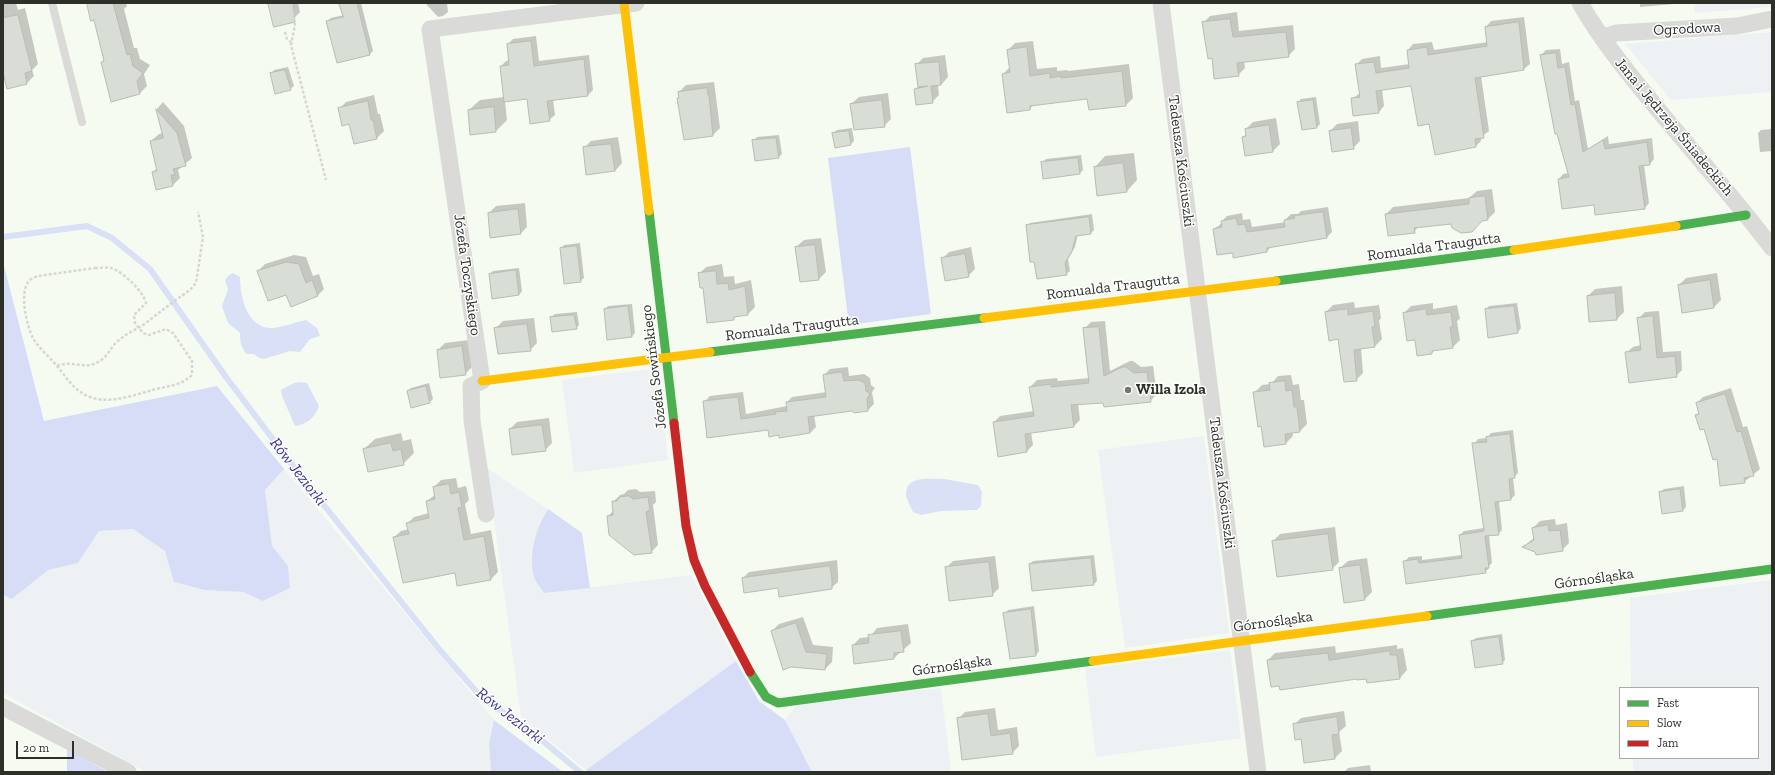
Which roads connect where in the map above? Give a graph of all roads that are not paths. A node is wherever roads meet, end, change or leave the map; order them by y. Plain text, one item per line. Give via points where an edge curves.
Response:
1 (52, 3) edge
2 (1161, 3) edge
3 (1580, 3) edge
4 (628, 4) edge
5 (1772, 19) edge
6 (1602, 38) junction
7 (82, 122) dead end
8 (1746, 214) junction
9 (1772, 248) edge
10 (1198, 291) junction
11 (667, 357) junction
12 (482, 381) junction
13 (486, 514) dead end
14 (1772, 570) edge
15 (1242, 640) junction
16 (778, 703) joint
17 (3, 707) edge
18 (128, 772) edge
19 (1258, 772) edge

1 - 7 lane
2 - 10 street, Tadeusza Kościuszki
3 - 6 street, Jana i Jędrzeja Śniadeckich
4 - 11 street, Józefa Sowińskiego
4 - 12 street, Józefa Toczyskiego via 430,29
5 - 6 street, Ogrodowa via 1737,26 1616,33
6 - 8 street, Jana i Jędrzeja Śniadeckich via 1627,72
8 - 9 street, Jana i Jędrzeja Śniadeckich
8 - 10 street, Romualda Traugutta via 1507,251
10 - 11 street, Romualda Traugutta
10 - 15 street, Tadeusza Kościuszki
11 - 12 street, Romualda Traugutta
11 - 16 street, Józefa Sowińskiego via 686,526 694,560 758,686 766,696
12 - 13 street via 471,386 470,395
14 - 15 street, Górnośląska
15 - 16 street, Górnośląska
15 - 19 street, Tadeusza Kościuszki
17 - 18 street

